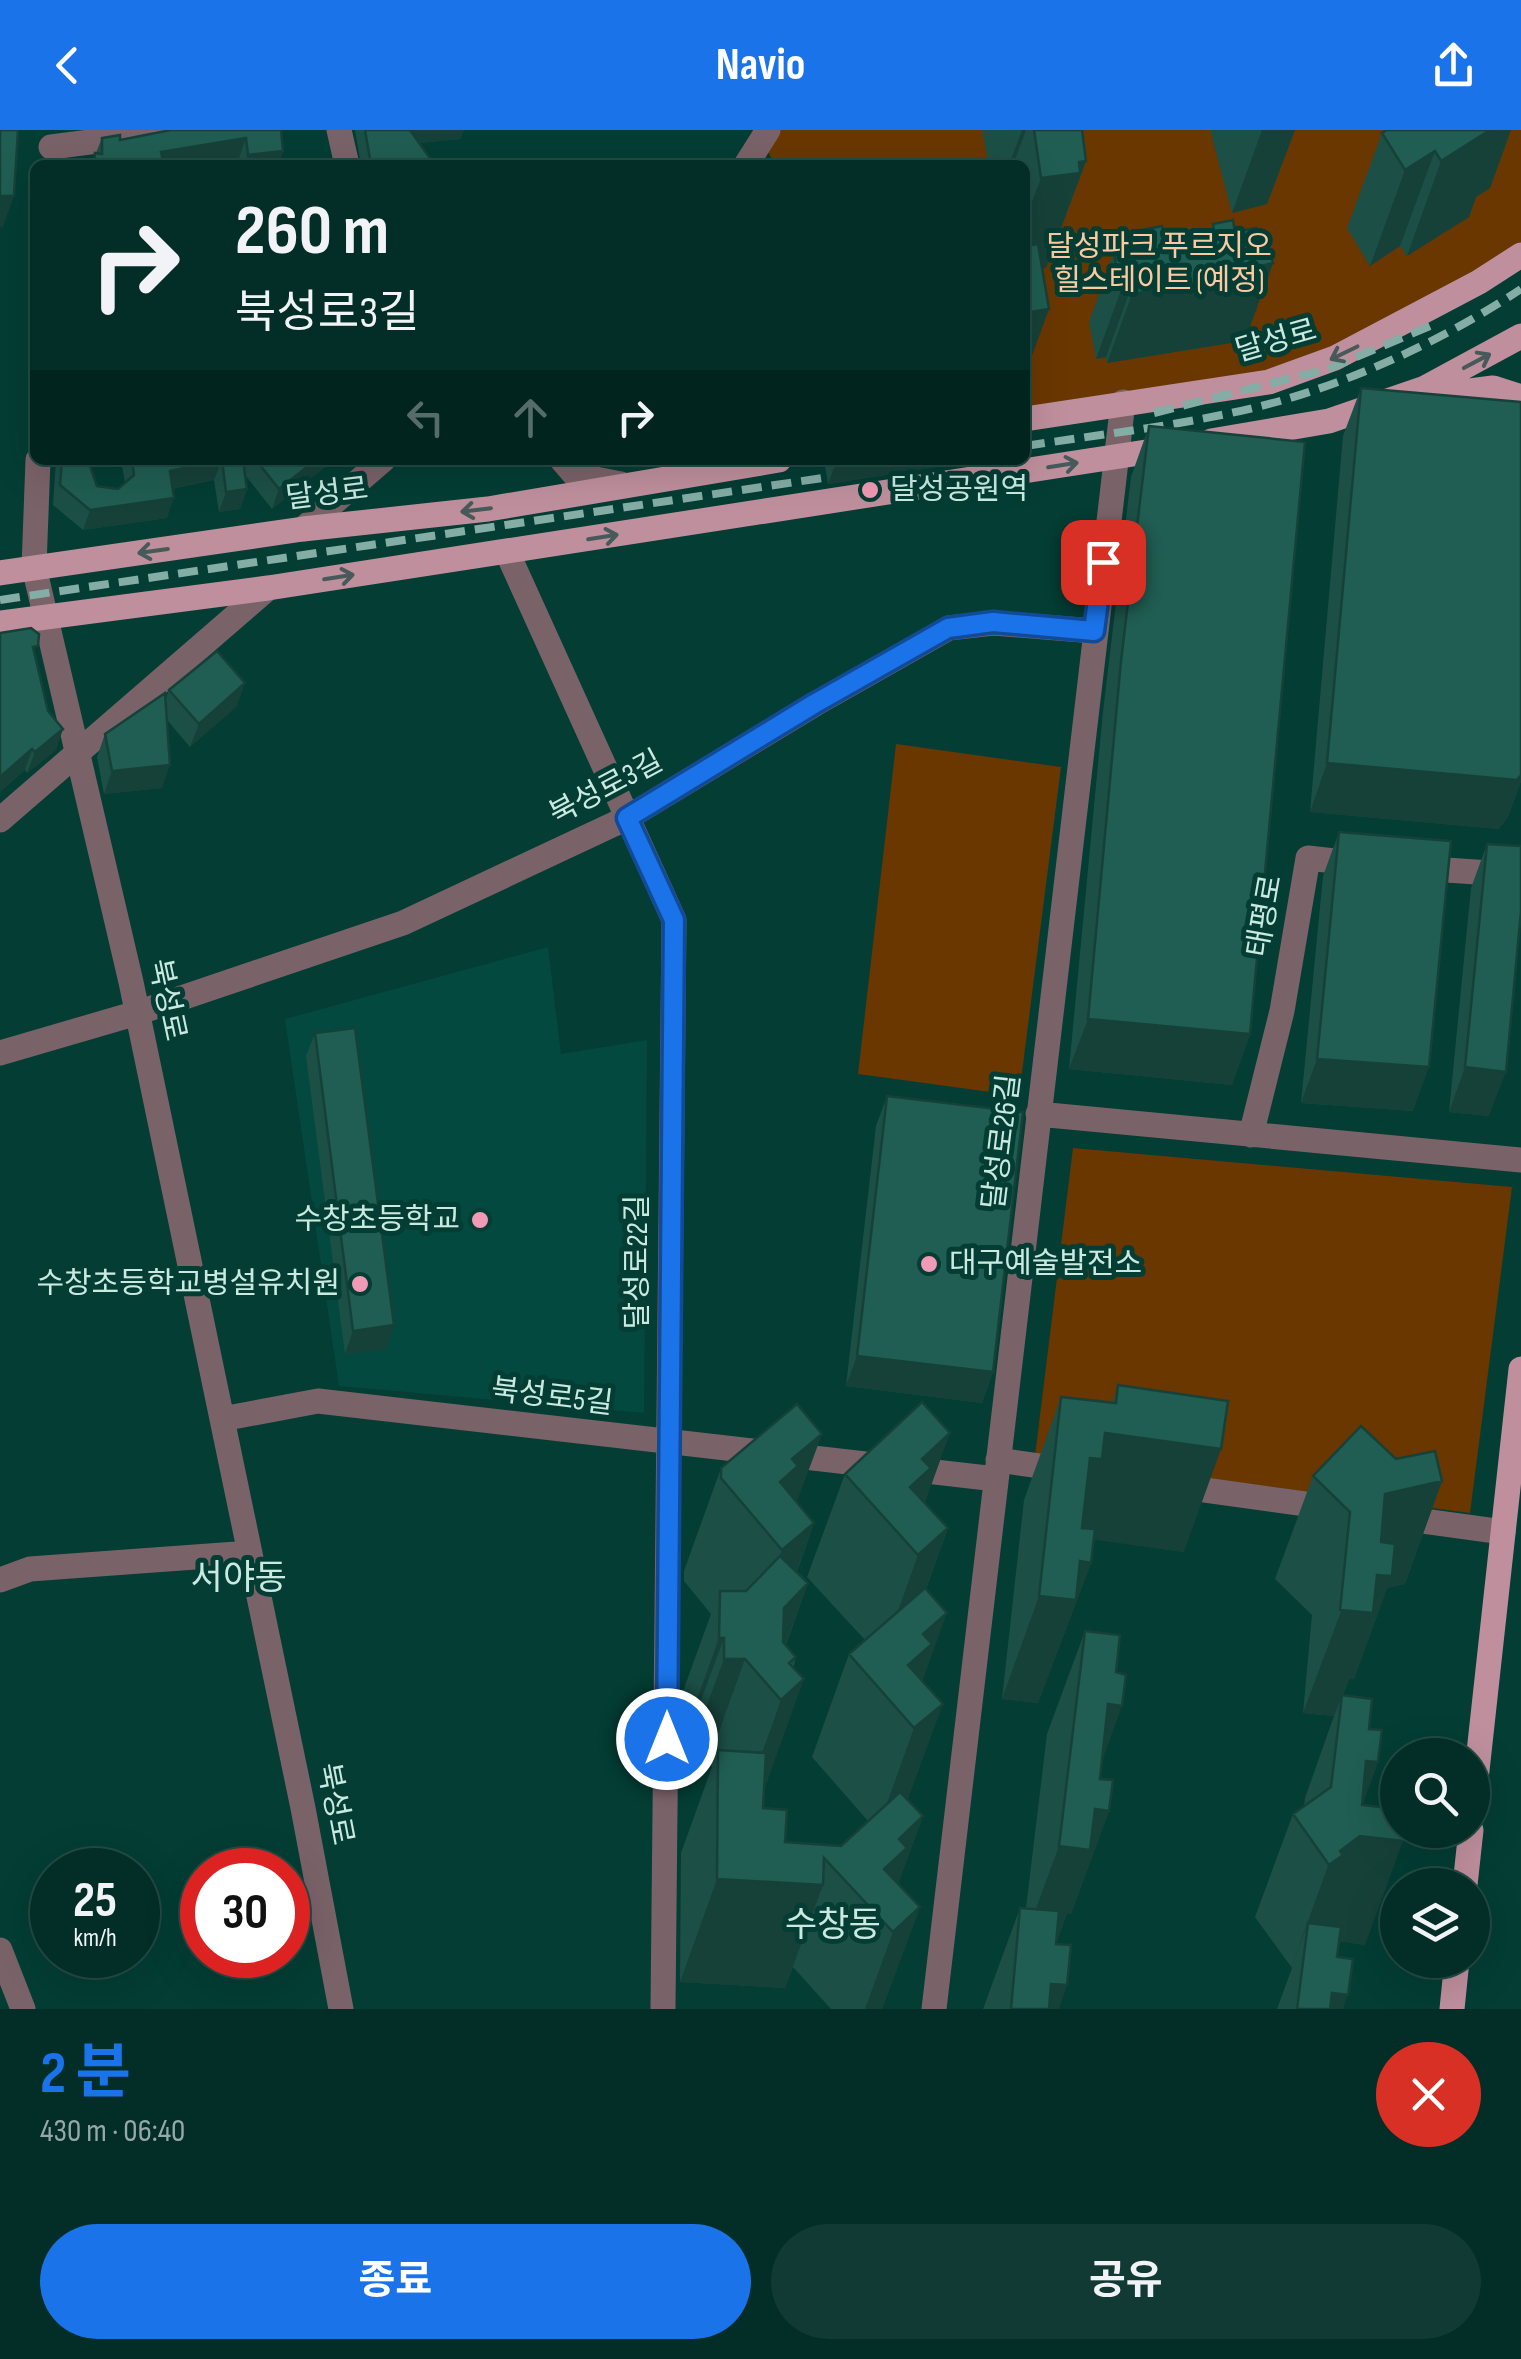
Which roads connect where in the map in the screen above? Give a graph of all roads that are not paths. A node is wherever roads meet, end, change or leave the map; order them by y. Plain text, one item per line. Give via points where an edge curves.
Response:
1 (182, 130) edge
2 (339, 130) edge
3 (768, 130) edge
4 (51, 147) edge
5 (346, 160) edge
6 (749, 160) edge
7 (1521, 255) edge
8 (1521, 336) edge
9 (1521, 397) edge
10 (1124, 402) junction
11 (1383, 402) junction
12 (1030, 418) edge
13 (1116, 457) junction
14 (38, 465) edge
15 (377, 465) edge
16 (566, 465) edge
17 (749, 465) edge
18 (630, 485) junction
19 (303, 529) junction
20 (507, 552) junction
21 (34, 568) junction
22 (0, 573) edge
23 (268, 588) junction
24 (45, 616) junction
25 (0, 623) edge
26 (1094, 631) junction
27 (75, 755) junction
28 (627, 818) junction
29 (0, 820) edge
30 (1521, 874) edge
31 (137, 1013) junction
32 (0, 1053) edge
33 (1038, 1114) junction
34 (1252, 1134) junction
35 (1521, 1160) edge
36 (1521, 1369) edge
37 (222, 1419) junction
38 (669, 1444) junction
39 (997, 1470) junction
40 (1092, 1474) edge
41 (1150, 1482) edge
42 (1503, 1532) junction
43 (250, 1553) junction
44 (0, 1580) edge
45 (1481, 1738) edge
46 (0, 1950) edge
47 (1455, 1978) edge
48 (23, 2009) edge
49 (341, 2009) edge
50 (663, 2009) edge
51 (934, 2009) edge
52 (1452, 2009) edge

1 - 4 street
2 - 5 street
3 - 6 street
7 -> 10 main road, 달성로 via 1335,358 1269,382
11 -> 8 main road via 1425,388
9 - 11 main road via 1493,388
10 - 12 main road, 달성로
10 - 13 street, 달성로26길
11 - 13 main road via 1328,421
20 -> 13 main road
13 - 26 street, 달성로26길
14 - 21 street, 북성로
15 - 19 street
16 - 18 street via 574,475
17 - 18 main road, 달성로
18 -> 19 main road, 달성로
19 -> 21 main road, 달성로
23 -> 20 main road
20 - 28 street, 달성로22길
21 - 22 main road, 달성로
21 - 24 street, 북성로
23 - 24 main road
23 - 27 street
24 - 25 main road
24 - 27 street, 북성로
26 - 28 street, 북성로3길 via 993,622 948,628
26 - 33 street, 달성로26길
27 - 29 street
27 - 31 street, 북성로
28 - 31 street, 북성로3길 via 403,923
28 - 38 street, 달성로22길 via 674,920
30 - 34 street, 태평로 via 1308,858
31 - 32 street, 북성로3길
31 - 37 street, 북성로
33 - 34 street
33 - 39 street, 달성로26길
34 - 35 street
36 - 42 main road
37 - 38 street, 북성로5길 via 318,1402
37 - 43 street, 북성로
38 - 39 street, 북성로5길
38 - 50 street, 달성로22길
39 - 40 street, 북성로5길
39 - 51 street, 달성로26길
41 - 42 street
42 - 45 main road
43 - 44 street via 30,1568
43 - 49 street, 북성로
46 - 48 street
47 - 52 main road

